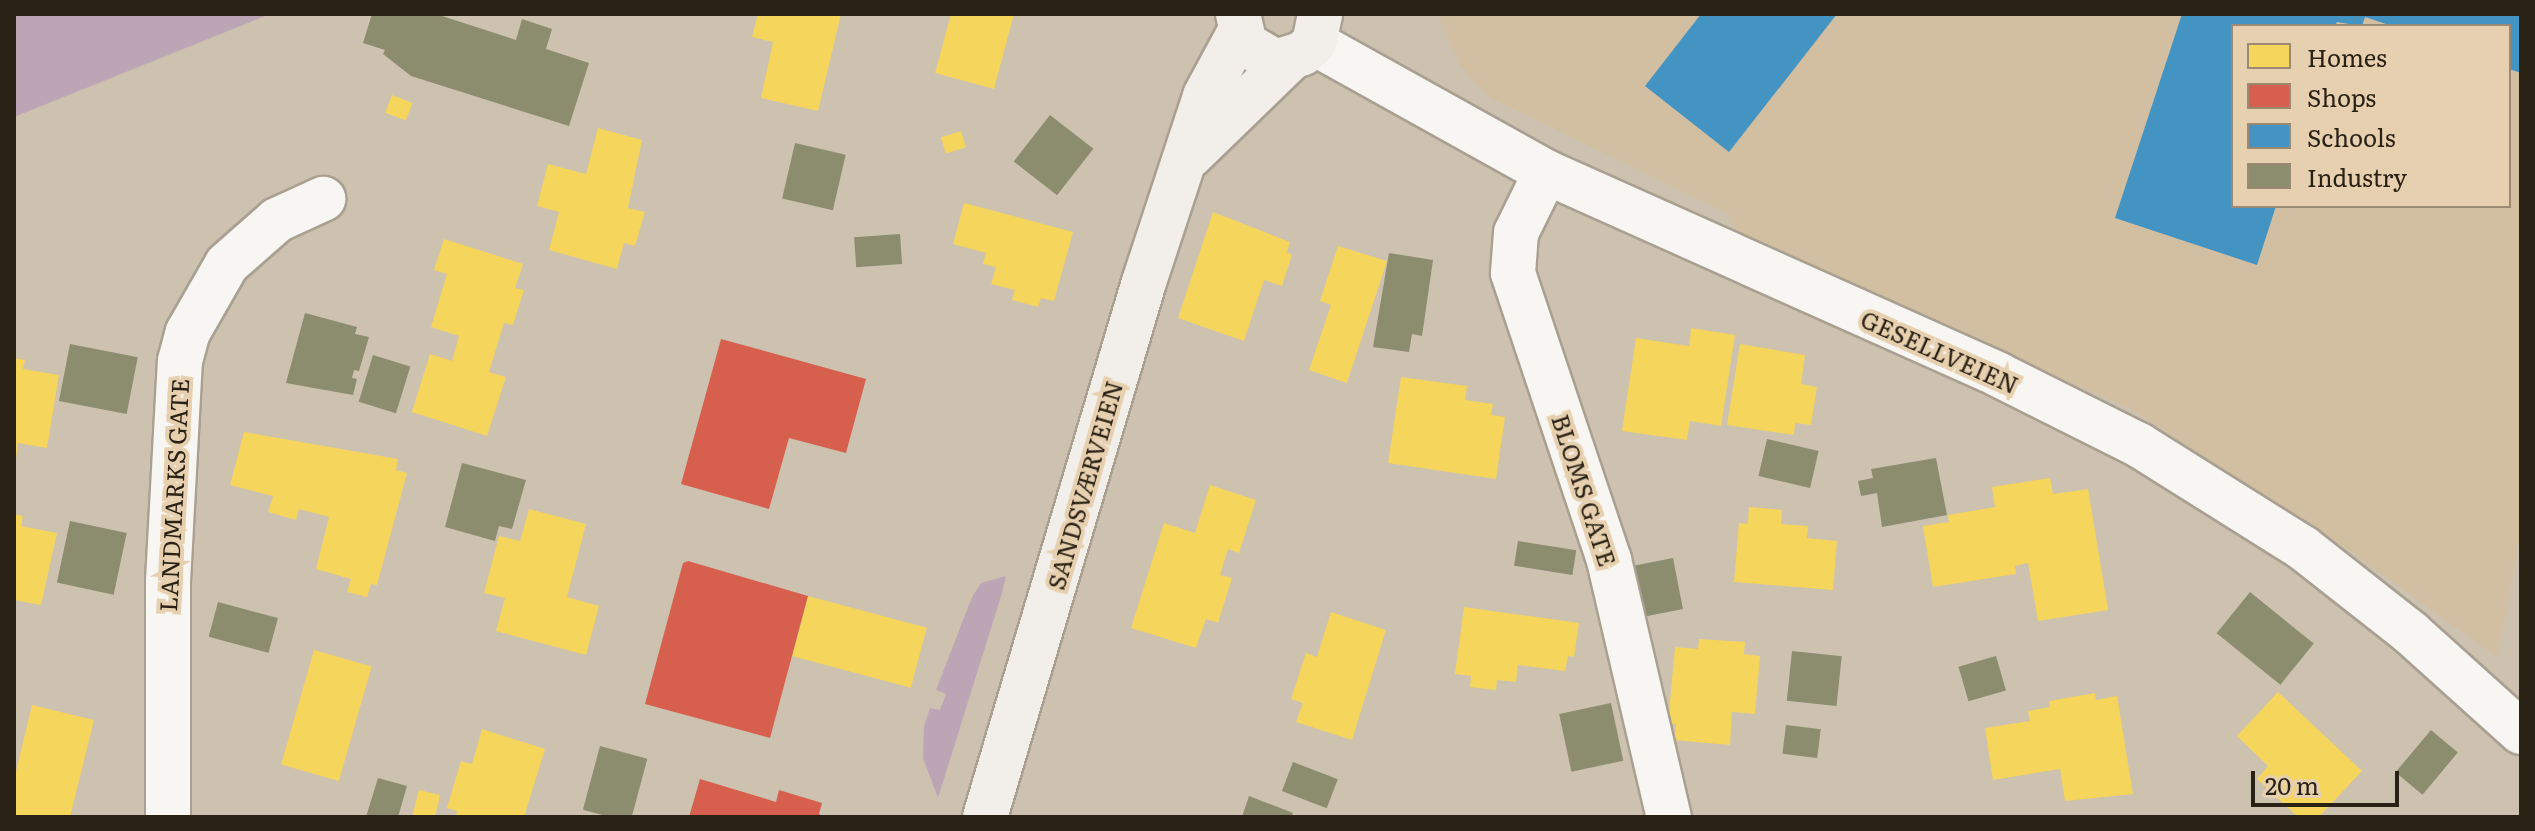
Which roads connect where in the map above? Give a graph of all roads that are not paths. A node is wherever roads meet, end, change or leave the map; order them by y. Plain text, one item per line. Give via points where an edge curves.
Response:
1 (1238, 23) edge
2 (1308, 39) edge
3 (1190, 156) junction
4 (1546, 172) junction
5 (323, 199) dead end
6 (2521, 732) edge
7 (179, 814) edge
8 (985, 817) edge
9 (1669, 817) edge

1 - 2 street via 1253,53 1276,62
1 - 3 street, SANDSVÆRVEIEN via 1205,96
2 - 3 street, SANDSVÆRVEIEN
2 - 4 street, GESELLVEIEN
3 - 8 street, SANDSVÆRVEIEN via 1144,282
4 - 6 street, GESELLVEIEN via 1999,375 2163,459 2303,548 2411,633
4 - 9 street, BLOMS GATE via 1516,233 1513,273 1609,560
5 - 7 street, LANDMARKS GATE via 277,220 227,264 200,307 180,361 168,581

